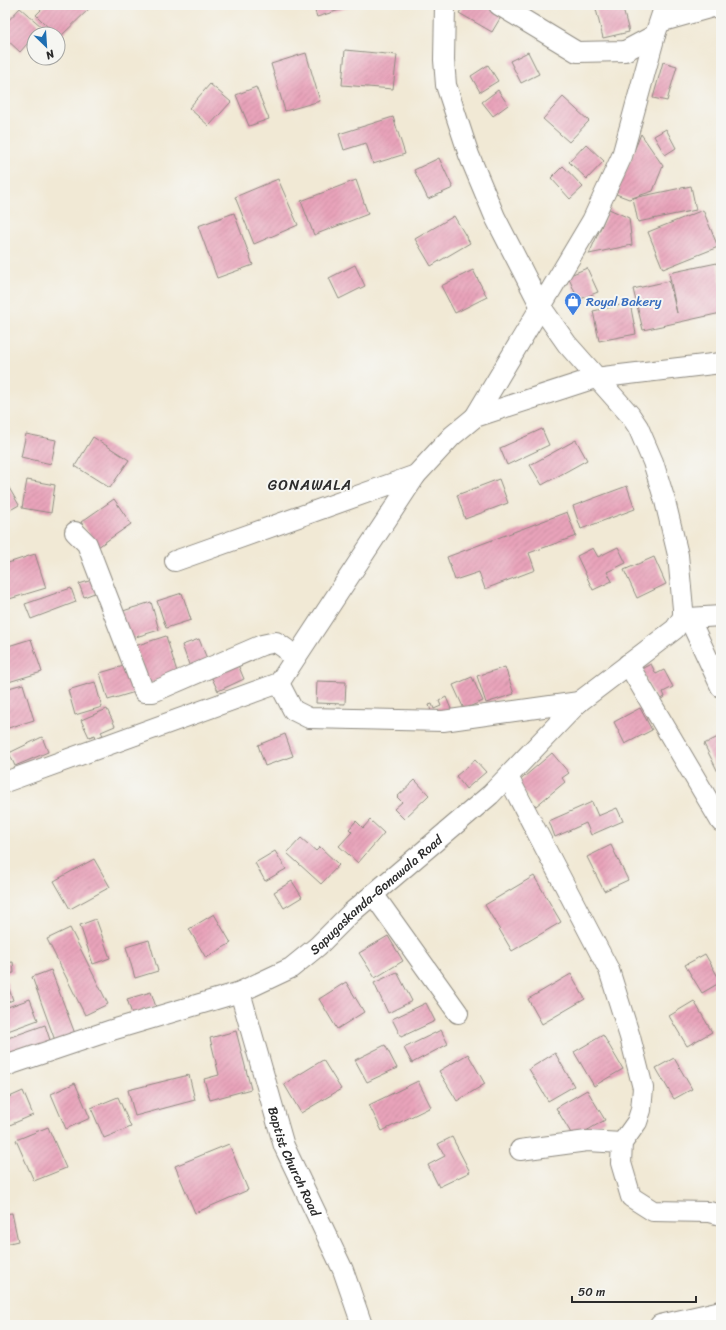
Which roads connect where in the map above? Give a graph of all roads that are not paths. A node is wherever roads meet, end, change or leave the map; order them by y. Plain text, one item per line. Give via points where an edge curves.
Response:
1 (445, 5) edge
2 (499, 5) edge
3 (720, 5) edge
4 (660, 21) edge
5 (541, 307) junction
6 (721, 363) edge
7 (595, 378) junction
8 (475, 417) junction
9 (416, 475) junction
10 (75, 532) dead end
11 (175, 560) dead end
12 (721, 616) edge
13 (686, 617) junction
14 (293, 659) junction
15 (628, 664) junction
16 (279, 683) junction
17 (721, 687) edge
18 (579, 702) junction
19 (508, 777) junction
20 (5, 782) edge
21 (721, 822) edge
22 (373, 894) junction
23 (240, 992) junction
24 (458, 1013) dead end
25 (5, 1066) edge
26 (622, 1143) junction
27 (520, 1150) dead end
28 (721, 1215) edge
29 (721, 1311) edge
30 (362, 1325) edge
31 (660, 1325) edge

1 - 5 street via 444,74 454,111 495,217
2 - 4 street via 577,52 625,51
3 - 4 street
4 - 5 street via 622,156 592,221
5 - 7 street
5 - 8 street
6 - 7 street
7 - 8 street
7 - 13 street via 638,427 653,462 678,555
8 - 9 street via 452,436
9 - 11 street
9 - 14 street
10 - 14 street via 87,544 144,692 153,692 262,645 276,642
12 - 13 street
13 - 15 street, Sapugaskanda-Gonawala Road via 671,632
13 - 17 street
14 - 16 street
15 - 18 street, Sapugaskanda-Gonawala Road
15 - 21 street
16 - 18 street via 293,710 309,718 443,722
16 - 20 street
18 - 19 street, Sapugaskanda-Gonawala Road
19 - 22 street, Sapugaskanda-Gonawala Road
19 - 26 street via 609,970 630,1037 643,1088 637,1122
22 - 23 street, Sapugaskanda-Gonawala Road via 306,957 275,977
22 - 24 street
23 - 25 street, Sapugaskanda-Gonawala Road via 112,1030
23 - 30 street, Baptist Church Road via 284,1146 343,1270
26 - 27 street via 587,1141
26 - 28 street via 621,1163 631,1197 653,1211 709,1212
29 - 31 street

